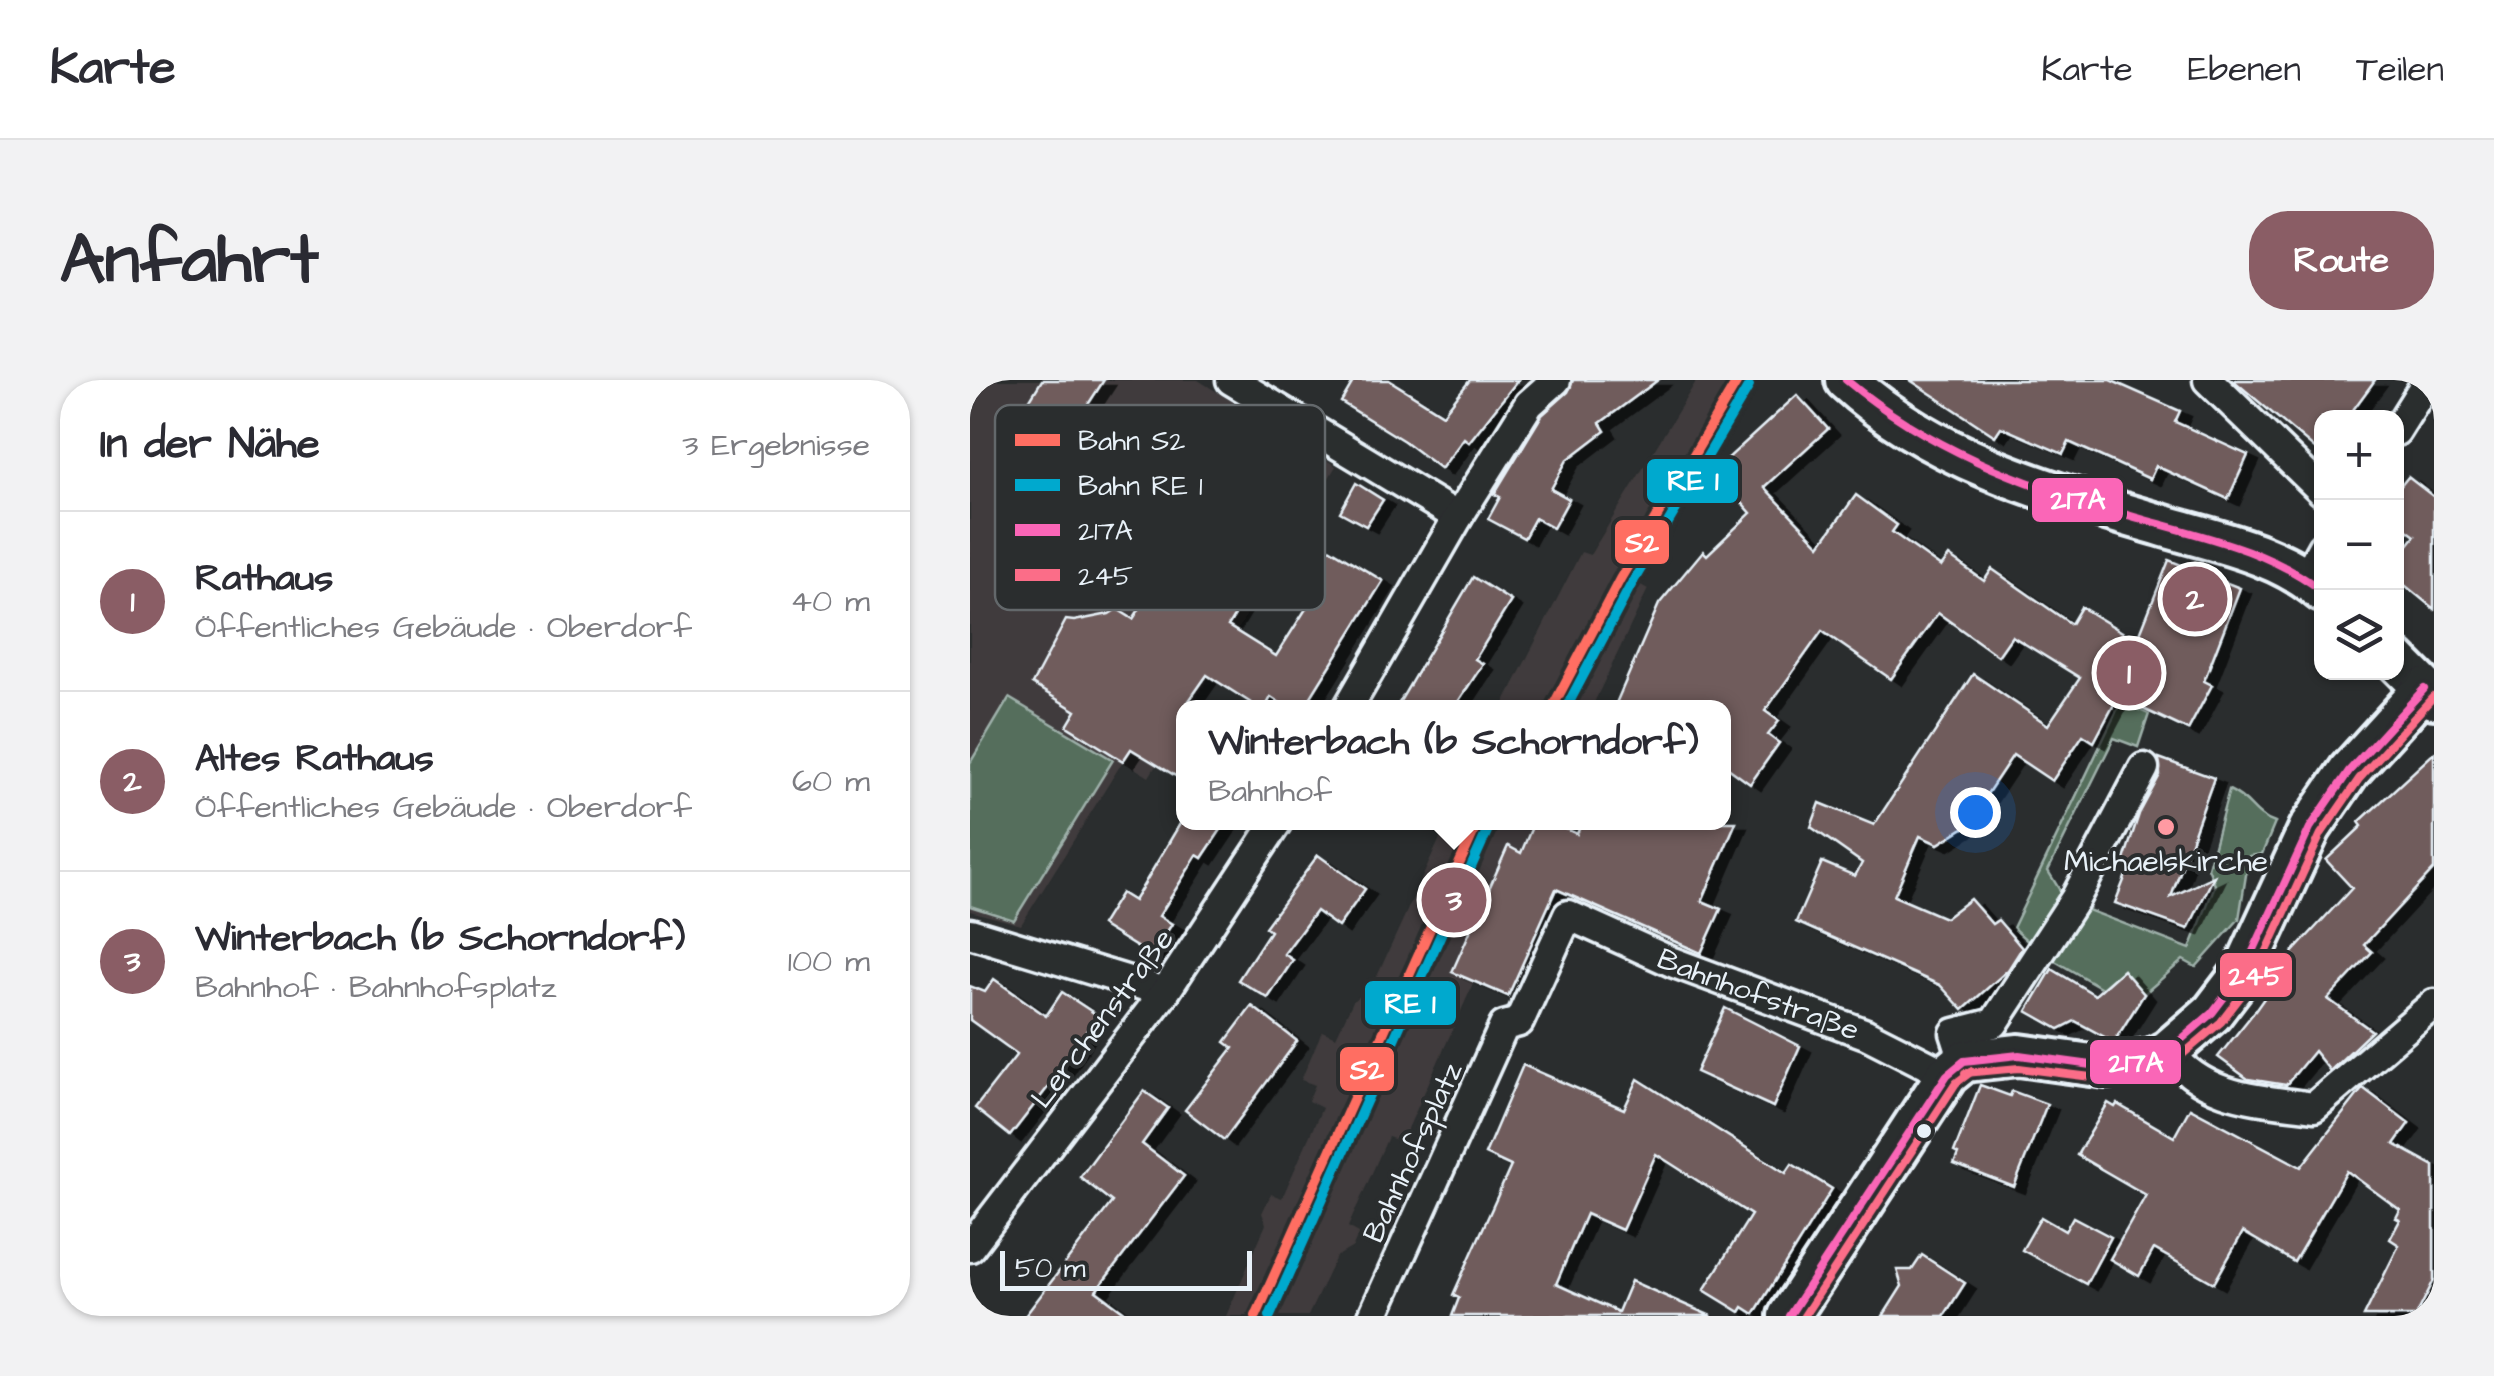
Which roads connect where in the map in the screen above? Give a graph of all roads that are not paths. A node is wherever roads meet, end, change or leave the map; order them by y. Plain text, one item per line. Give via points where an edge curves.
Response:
1 (1232, 380) edge
2 (1556, 380) edge
3 (1846, 380) edge
4 (2208, 380) edge
5 (2428, 380) edge
6 (1274, 405) edge
7 (2404, 418) edge
8 (1325, 436) edge
9 (2314, 483) edge
10 (1458, 516) junction
11 (2314, 571) edge
12 (2404, 668) edge
13 (2429, 694) edge
14 (1353, 700) edge
15 (2144, 768) dead end
16 (1272, 830) edge
17 (1568, 915) joint
18 (970, 933) edge
19 (1166, 992) junction
20 (2434, 1004) edge
21 (2168, 1051) junction
22 (1956, 1068) junction
23 (970, 1246) edge
24 (1372, 1316) edge
25 (1789, 1316) edge

1 - 6 street
2 - 10 street via 1528,404
3 - 11 street via 1914,431 1970,460 2070,498
4 - 9 street
5 - 7 street
8 - 10 street
10 - 14 street
12 - 13 street
13 - 21 street via 2349,771 2310,828 2244,971 2212,1013
15 - 22 street via 2075,899 1994,1022 1955,1032
16 - 19 street, Lerchenstraße
17 - 22 street, Bahnhofstraße via 1672,962
17 - 24 street, Bahnhofsplatz via 1519,1022 1504,1026
18 - 19 street
19 - 23 street, Lerchenstraße
20 - 21 street via 2314,1107 2201,1083
21 - 22 street via 2106,1067 2019,1055
22 - 25 street

